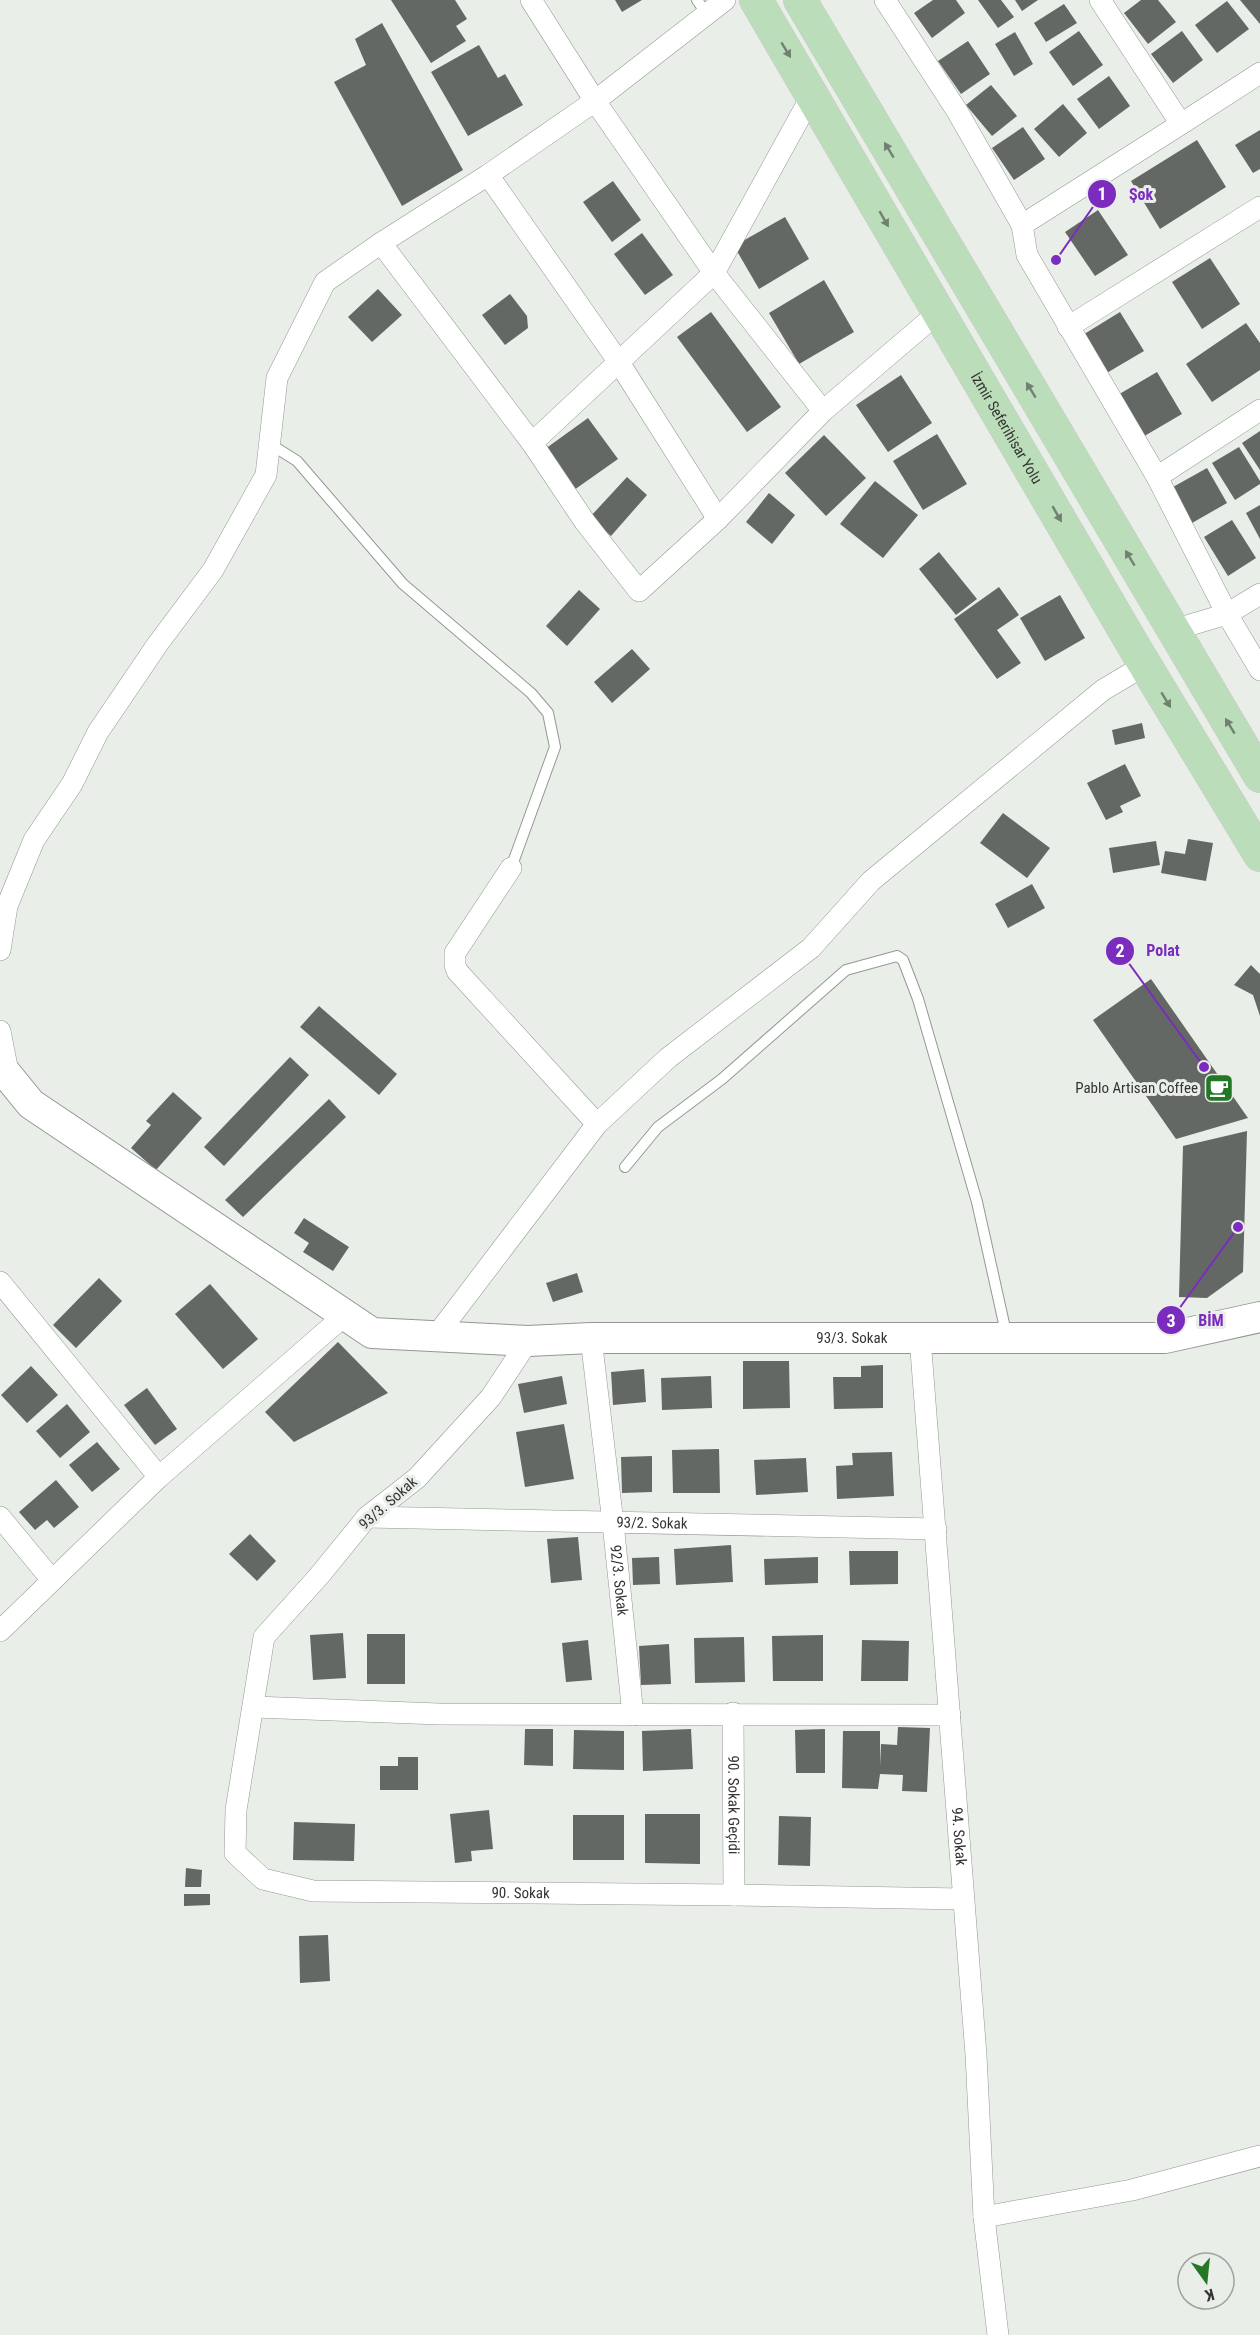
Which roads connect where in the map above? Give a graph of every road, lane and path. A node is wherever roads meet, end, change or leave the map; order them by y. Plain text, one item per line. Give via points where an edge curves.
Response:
1 (531, 0) edge
2 (725, 0) edge
3 (756, 0) edge
4 (800, 0) edge
5 (1100, 0) edge
6 (896, 4) edge
7 (702, 7) edge
8 (1260, 72) edge
9 (812, 95) junction
10 (595, 101) junction
11 (1182, 124) junction
12 (488, 175) junction
13 (1260, 207) edge
14 (1022, 225) junction
15 (381, 243) junction
16 (714, 273) junction
17 (939, 312) junction
18 (1068, 327) junction
19 (618, 361) junction
20 (1260, 410) edge
21 (823, 411) junction
22 (532, 443) junction
23 (270, 444) junction
24 (1157, 477) junction
25 (718, 519) junction
26 (1260, 594) edge
27 (1227, 614) junction
28 (1173, 630) junction
29 (1145, 665) junction
30 (1260, 670) edge
31 (1260, 776) edge
32 (1260, 855) edge
33 (511, 868) joint
34 (0, 950) edge
35 (0, 1031) edge
36 (5, 1071) edge
37 (597, 1124) junction
38 (625, 1167) dead end
39 (0, 1282) edge
40 (345, 1315) junction
41 (1260, 1317) edge
42 (436, 1336) junction
43 (591, 1338) junction
44 (920, 1338) junction
45 (1007, 1338) junction
46 (528, 1341) junction
47 (159, 1477) junction
48 (0, 1517) edge
49 (368, 1517) junction
50 (613, 1522) junction
51 (936, 1529) junction
52 (52, 1580) junction
53 (0, 1630) edge
54 (254, 1707) junction
55 (733, 1713) junction
56 (633, 1715) junction
57 (950, 1715) junction
58 (734, 1894) junction
59 (963, 1899) junction
60 (1260, 2156) edge
61 (984, 2217) junction
62 (998, 2335) edge

1 - 10 street
2 - 7 street
3 -> 9 main road, İzmir Seferihisar Yolu
28 -> 4 main road
5 - 11 street
6 - 14 street
7 - 10 street
8 - 11 street
9 - 16 street
9 -> 17 main road, İzmir Seferihisar Yolu
10 - 12 street
10 - 16 street
11 - 14 street
12 - 15 street
12 - 19 street
13 - 18 street
14 - 18 street via 1027,255
15 - 22 street
15 - 23 street via 325,282 277,378
16 - 19 street
16 - 21 street
17 - 21 street
17 -> 29 main road, İzmir Seferihisar Yolu
18 - 24 street
19 - 22 street
19 - 25 street
20 - 24 street
21 - 25 street
22 - 25 street via 585,522 639,591
23 - 33 lane via 297,461 403,584 531,693 548,713 555,747
23 - 34 street via 266,475 213,570 98,732 72,784 34,840 7,906
24 - 27 street
26 - 27 street
27 - 28 street
27 - 30 street
31 -> 28 main road
29 -> 32 main road, İzmir Seferihisar Yolu
29 - 37 street via 1102,690 871,881 811,948 668,1058
33 - 37 street via 455,953 455,965
35 - 36 street
36 - 40 street via 31,1104
37 - 42 street
38 - 45 lane via 658,1127 722,1079 846,970 897,956 903,960 918,999 970,1179
39 - 47 street
40 - 42 street via 372,1333
40 - 47 street
41 - 45 street, 93/3. Sokak via 1165,1338
42 - 46 street
43 - 44 street, 93/3. Sokak
43 - 46 street, 93/3. Sokak
43 - 50 street, 92/3. Sokak
44 - 45 street, 93/3. Sokak
44 - 51 street, 94. Sokak
46 - 49 street, 93/3. Sokak via 491,1397 432,1462
47 - 52 street
48 - 52 street
49 - 50 street, 93/2. Sokak
49 - 54 street, 93/3. Sokak via 264,1637
50 - 51 street, 93/2. Sokak
50 - 56 street, 92/3. Sokak
51 - 57 street, 94. Sokak
52 - 53 street
54 - 56 street via 439,1714
54 - 58 street, 90. Sokak via 236,1810 235,1854 263,1879 314,1891
55 - 56 street
55 - 57 street
55 - 58 street, 90. Sokak Geçidi
57 - 59 street, 94. Sokak
58 - 59 street, 90. Sokak
59 - 61 street, 94. Sokak
60 - 61 street via 1132,2190
61 - 62 street, 94. Sokak

